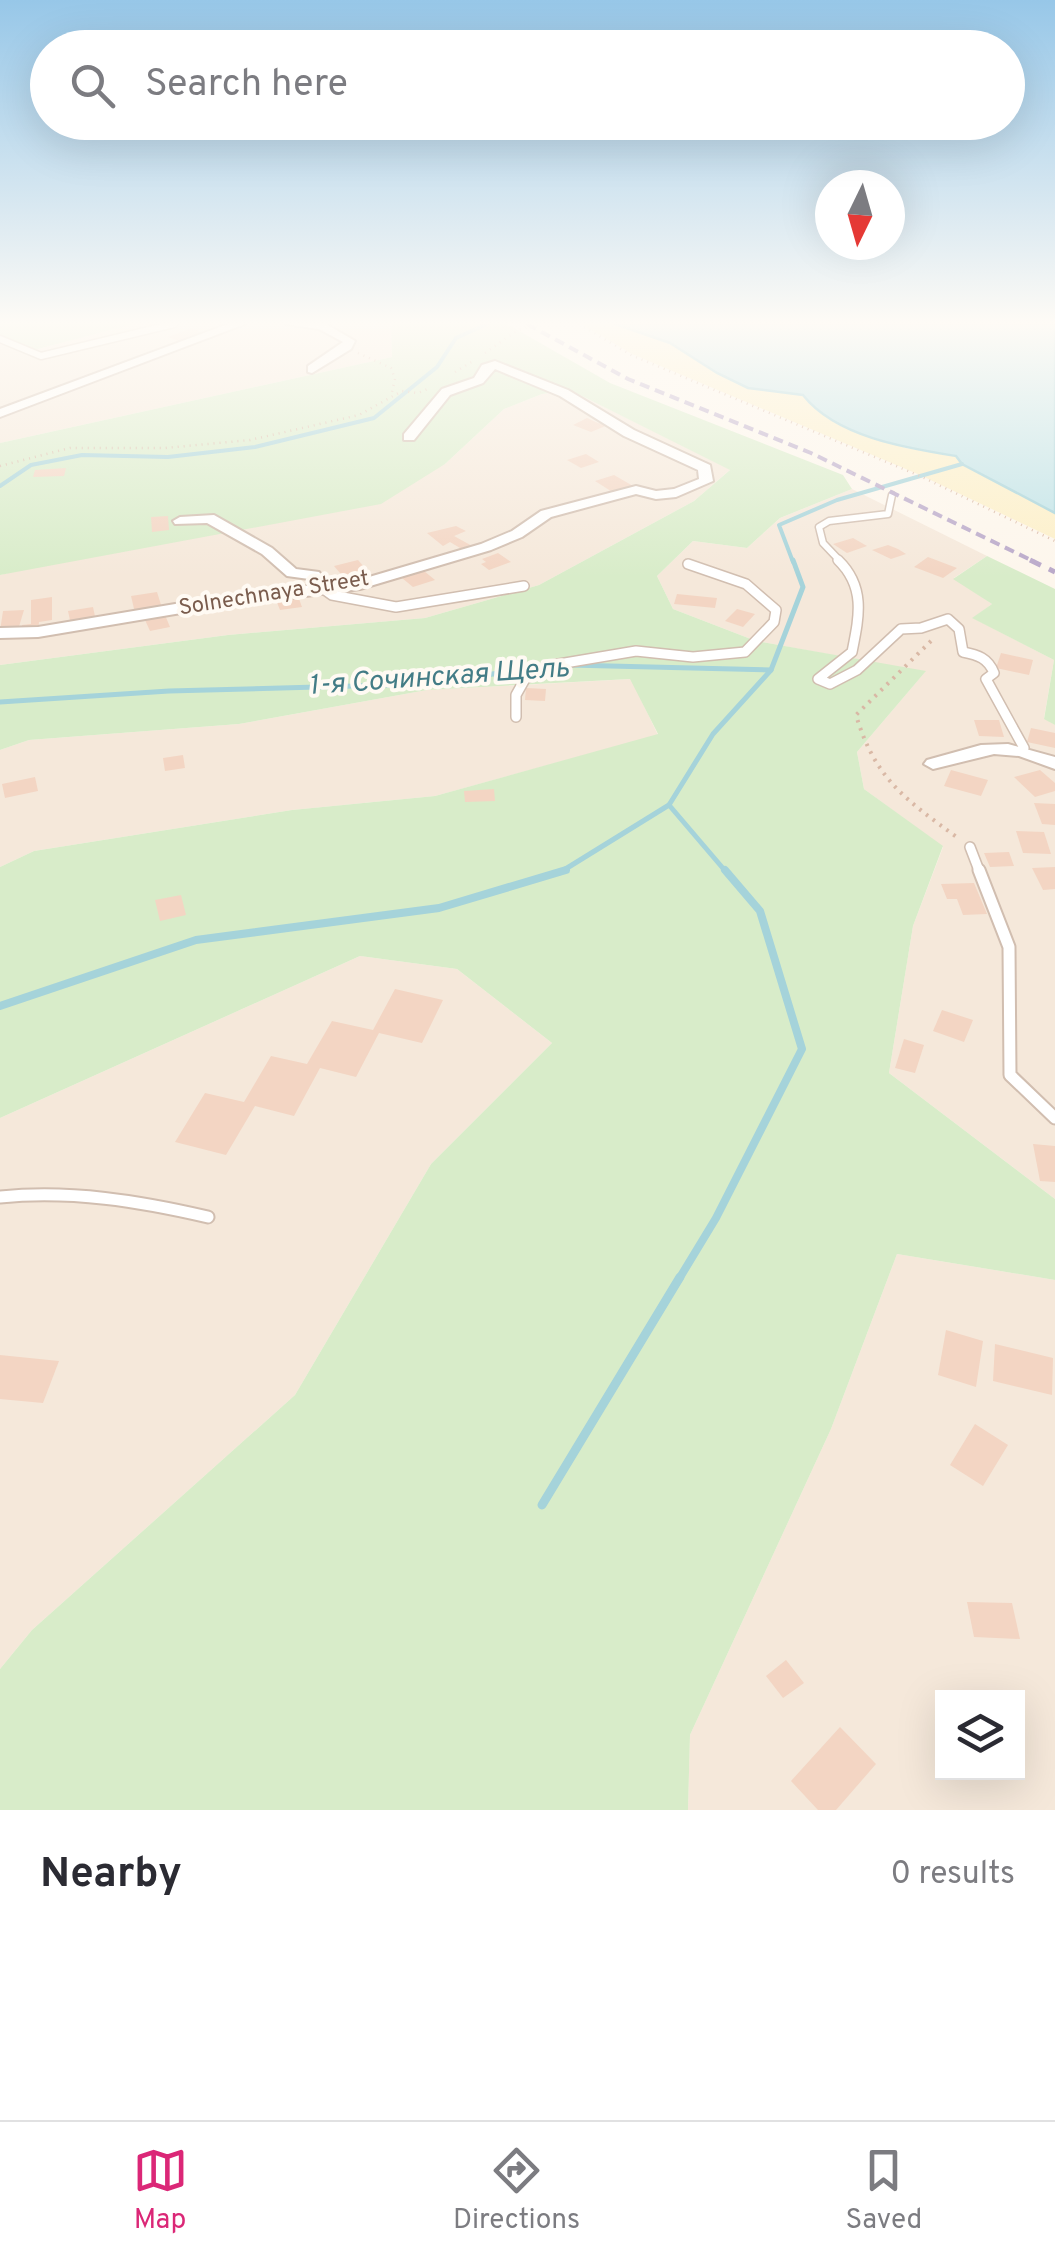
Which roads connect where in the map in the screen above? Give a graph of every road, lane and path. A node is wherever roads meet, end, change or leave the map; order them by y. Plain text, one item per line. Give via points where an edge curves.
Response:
1 (370, 408) edge
2 (432, 408) edge
3 (589, 408) edge
4 (759, 408) edge
5 (409, 437) dead end
6 (0, 466) edge
7 (892, 495) dead end
8 (180, 521) dead end
9 (1055, 541) edge
10 (688, 564) dead end
11 (524, 586) dead end
12 (325, 590) junction
13 (0, 632) edge
14 (961, 644) junction
15 (516, 717) dead end
16 (1024, 748) junction
17 (933, 764) dead end
18 (1055, 764) edge
19 (970, 846) joint
20 (1055, 1118) edge
21 (0, 1197) edge
22 (208, 1218) dead end

1 - 6 path via 250,440 70,448
2 - 5 street, Solnechnaya Street
3 - 12 street, Solnechnaya Street via 705,468 706,481 676,493 636,490 546,514 486,547
4 - 9 path
7 - 14 lane via 888,514 819,527 820,542 854,579 860,602 852,652 818,679 830,684 857,670 901,629 948,620 959,629
8 - 12 street via 209,518 292,573 314,575
10 - 15 lane via 746,584 776,610 774,622 745,652 636,652 553,666 525,679 516,694
11 - 12 lane via 396,607
12 - 13 street, Solnechnaya Street
14 - 16 lane via 963,652 990,661 994,673 986,679
14 - 19 path via 934,638 856,716 865,752 885,782
16 - 17 street via 985,747
16 - 18 street
19 - 20 lane via 1009,947 1010,1075
21 - 22 lane via 152,1204

